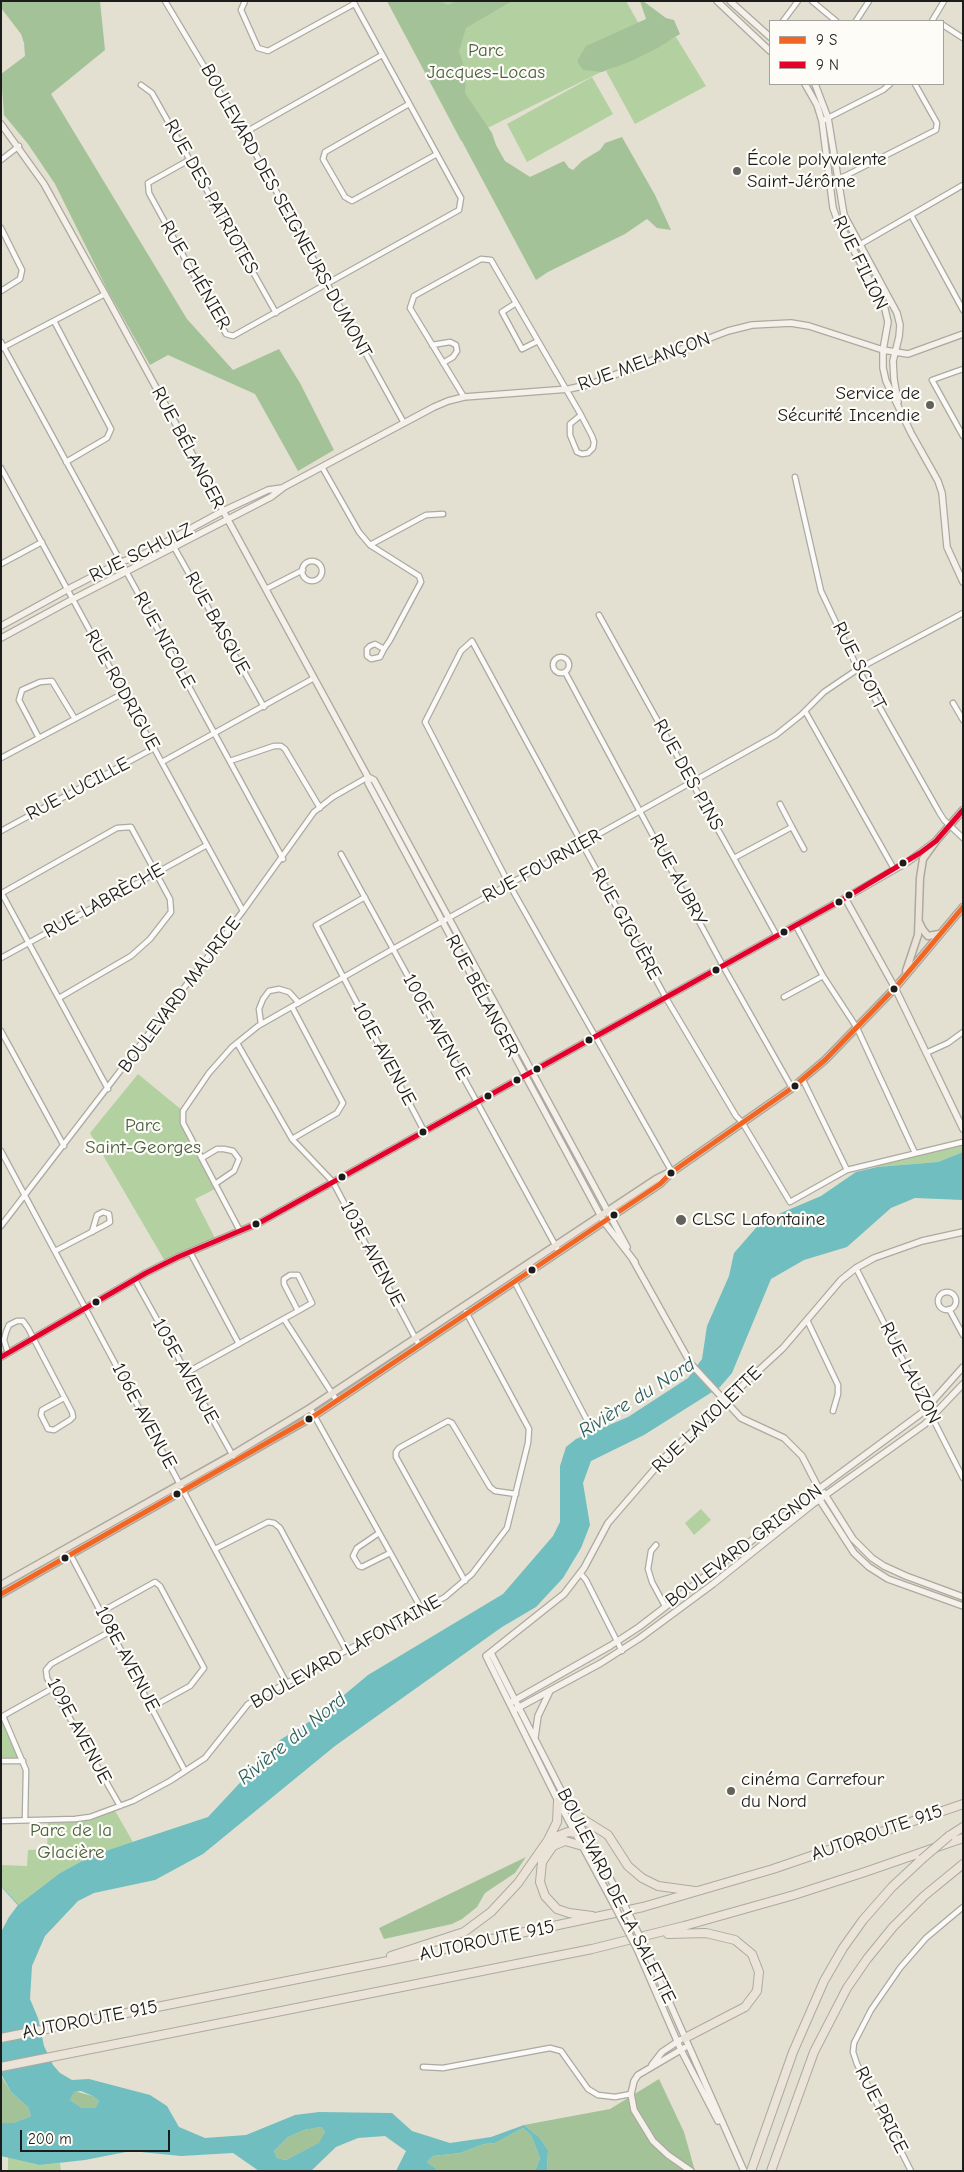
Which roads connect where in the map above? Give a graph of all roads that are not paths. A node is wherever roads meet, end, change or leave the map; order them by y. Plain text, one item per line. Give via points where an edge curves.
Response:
1 (165, 1) edge
2 (245, 1) edge
3 (717, 1) edge
4 (730, 1) edge
5 (798, 1) edge
6 (812, 1) edge
7 (869, 1) edge
8 (944, 1) edge
9 (354, 3) edge
10 (784, 20) edge
11 (835, 20) edge
12 (857, 20) edge
13 (934, 20) edge
14 (944, 26) edge
15 (769, 37) edge
16 (963, 38) edge
17 (769, 39) edge
18 (764, 45) junction
19 (769, 50) edge
20 (382, 55) junction
21 (141, 85) dead end
22 (806, 85) edge
23 (815, 85) edge
24 (889, 85) edge
25 (916, 85) edge
26 (409, 104) junction
27 (825, 120) junction
28 (1, 124) edge
29 (244, 133) junction
30 (19, 146) junction
31 (437, 154) junction
32 (1, 160) edge
33 (189, 160) junction
34 (837, 179) junction
35 (830, 181) junction
36 (963, 186) edge
37 (911, 215) junction
38 (1, 228) edge
39 (857, 247) junction
40 (327, 284) junction
41 (1, 291) edge
42 (105, 294) junction
43 (516, 303) junction
44 (963, 310) edge
45 (276, 313) junction
46 (54, 321) junction
47 (963, 334) edge
48 (538, 342) junction
49 (432, 344) junction
50 (2, 346) edge
51 (884, 350) junction
52 (896, 352) junction
53 (443, 363) junction
54 (963, 369) edge
55 (565, 390) junction
56 (464, 397) junction
57 (901, 413) junction
58 (580, 415) junction
59 (404, 423) junction
60 (963, 436) edge
61 (66, 462) junction
62 (322, 467) junction
63 (1, 468) edge
64 (796, 477) dead end
65 (284, 488) junction
66 (223, 511) junction
67 (443, 514) dead end
68 (227, 519) junction
69 (170, 540) junction
70 (42, 542) junction
71 (370, 545) junction
72 (174, 548) junction
73 (121, 562) junction
74 (1, 564) edge
75 (302, 570) junction
76 (126, 572) junction
77 (963, 582) edge
78 (266, 589) junction
79 (68, 590) junction
80 (73, 599) junction
81 (963, 613) edge
82 (599, 615) dead end
83 (1, 626) edge
84 (1, 638) edge
85 (384, 649) dead end
86 (858, 669) junction
87 (565, 672) dead end
88 (314, 678) junction
89 (124, 693) junction
90 (954, 703) dead end
91 (264, 707) junction
92 (805, 711) junction
93 (75, 719) junction
94 (963, 720) edge
95 (215, 734) junction
96 (39, 738) junction
97 (154, 748) junction
98 (1, 758) edge
99 (230, 761) junction
100 (162, 762) junction
101 (368, 777) junction
102 (692, 782) junction
103 (780, 804) dead end
104 (320, 808) junction
105 (963, 810) edge
106 (640, 811) junction
107 (949, 826) junction
108 (792, 827) junction
109 (1, 831) edge
110 (963, 838) edge
111 (936, 841) junction
112 (582, 844) junction
113 (207, 845) junction
114 (804, 849) dead end
115 (341, 854) dead end
116 (283, 858) junction
117 (734, 858) junction
118 (420, 864) junction
119 (414, 867) junction
120 (894, 870) junction
121 (156, 873) junction
122 (509, 884) junction
123 (2, 892) edge
124 (365, 897) junction
125 (845, 898) junction
126 (963, 907) edge
127 (243, 911) junction
128 (449, 918) junction
129 (442, 921) junction
130 (919, 921) junction
131 (796, 926) junction
132 (940, 933) junction
133 (777, 936) junction
134 (29, 943) junction
135 (393, 948) junction
136 (1, 958) edge
137 (474, 964) junction
138 (723, 966) junction
139 (467, 968) junction
140 (823, 976) junction
141 (904, 977) junction
142 (343, 978) junction
143 (895, 988) junction
144 (489, 992) junction
145 (482, 995) junction
146 (784, 997) dead end
147 (59, 998) junction
148 (666, 998) junction
149 (299, 1002) junction
150 (292, 1007) junction
151 (261, 1024) junction
152 (857, 1028) junction
153 (1, 1030) edge
154 (963, 1032) edge
155 (596, 1036) junction
156 (515, 1040) junction
157 (237, 1042) junction
158 (508, 1044) junction
159 (926, 1053) junction
160 (532, 1072) junction
161 (525, 1076) junction
162 (803, 1080) junction
163 (792, 1088) junction
164 (108, 1089) junction
165 (477, 1102) junction
166 (742, 1122) junction
167 (963, 1128) edge
168 (424, 1132) junction
169 (292, 1139) junction
170 (963, 1142) edge
171 (64, 1146) junction
172 (1, 1150) edge
173 (915, 1152) junction
174 (202, 1158) junction
175 (847, 1170) junction
176 (672, 1172) junction
177 (333, 1182) junction
178 (215, 1184) junction
179 (26, 1196) junction
180 (608, 1211) junction
181 (600, 1215) junction
182 (612, 1218) junction
183 (604, 1222) junction
184 (1, 1226) edge
185 (92, 1232) junction
186 (240, 1232) junction
187 (963, 1232) edge
188 (555, 1245) junction
189 (55, 1251) junction
190 (190, 1252) junction
191 (559, 1252) junction
192 (635, 1262) junction
193 (856, 1268) junction
194 (511, 1275) junction
195 (135, 1280) junction
196 (515, 1282) junction
197 (463, 1306) junction
198 (86, 1308) junction
199 (949, 1309) junction
200 (298, 1311) junction
201 (467, 1314) junction
202 (284, 1319) junction
203 (807, 1320) junction
204 (963, 1335) edge
205 (416, 1337) junction
206 (32, 1339) junction
207 (238, 1344) junction
208 (420, 1345) junction
209 (8, 1353) junction
210 (1, 1357) edge
211 (963, 1367) edge
212 (186, 1373) junction
213 (963, 1384) edge
214 (332, 1394) junction
215 (64, 1398) junction
216 (336, 1401) junction
217 (724, 1401) junction
218 (927, 1407) junction
219 (310, 1408) junction
220 (833, 1411) dead end
221 (314, 1416) junction
222 (933, 1417) junction
223 (590, 1426) dead end
224 (232, 1455) junction
225 (236, 1462) junction
226 (963, 1478) edge
227 (180, 1484) junction
228 (819, 1488) junction
229 (184, 1491) junction
230 (516, 1494) junction
231 (826, 1496) junction
232 (820, 1500) junction
233 (379, 1533) junction
234 (656, 1545) dead end
235 (67, 1548) junction
236 (215, 1549) junction
237 (390, 1553) junction
238 (71, 1555) junction
239 (580, 1573) junction
240 (465, 1581) junction
241 (1, 1585) edge
242 (1, 1594) edge
243 (963, 1597) edge
244 (665, 1606) junction
245 (963, 1606) edge
246 (422, 1610) junction
247 (101, 1612) junction
248 (111, 1631) junction
249 (617, 1642) junction
250 (346, 1650) junction
251 (622, 1651) junction
252 (489, 1655) joint
253 (286, 1682) junction
254 (53, 1688) junction
255 (548, 1693) junction
256 (512, 1701) junction
257 (152, 1707) junction
258 (517, 1709) junction
259 (2, 1716) edge
260 (535, 1737) junction
261 (1, 1761) edge
262 (23, 1761) junction
263 (185, 1771) junction
264 (558, 1802) junction
265 (963, 1804) edge
266 (120, 1806) junction
267 (576, 1815) junction
268 (25, 1820) junction
269 (1, 1821) edge
270 (963, 1827) edge
271 (576, 1832) junction
272 (586, 1834) junction
273 (963, 1838) edge
274 (548, 1840) junction
275 (583, 1846) junction
276 (963, 1864) edge
277 (700, 1892) junction
278 (963, 1907) edge
279 (602, 1916) junction
280 (654, 1934) junction
281 (350, 1969) junction
282 (1, 2038) edge
283 (686, 2038) junction
284 (678, 2042) junction
285 (688, 2046) junction
286 (681, 2050) junction
287 (652, 2065) junction
288 (1, 2067) edge
289 (423, 2067) dead end
290 (632, 2094) junction
291 (732, 2144) junction
292 (690, 2171) edge
293 (744, 2171) edge
294 (751, 2171) edge
295 (771, 2171) edge
296 (911, 2171) edge

1 - 29 street, BOULEVARD DES SEIGNEURS-DUMONT
2 - 9 street via 241,10 258,48 268,51
3 - 18 street
4 - 15 street
5 - 10 street
6 - 11 street
7 - 12 street
8 - 13 street
9 - 20 street, RUE CHÉNIER
14 - 16 street
17 - 18 street
18 - 19 street
20 - 26 street, RUE CHÉNIER
20 - 29 street
21 - 33 street, RUE DES PATRIOTES via 152,92
22 - 27 street, RUE FILION
23 - 27 street, RUE FILION
24 - 27 street
25 - 34 street via 937,123 936,130
26 - 31 street, RUE CHÉNIER
26 - 31 street via 324,152 323,159 345,197 352,201
27 - 34 street, RUE FILION
27 - 35 street, RUE FILION
28 - 30 street, RUE BÉLANGER
29 - 40 street, BOULEVARD DES SEIGNEURS-DUMONT
30 - 32 street
30 - 42 street, RUE BÉLANGER via 44,184
31 - 40 street, RUE CHÉNIER via 461,198 458,210
33 - 45 street, RUE DES PATRIOTES
33 - 45 street, RUE CHÉNIER via 148,183 149,193 226,334 232,336
34 - 35 street
34 - 39 street, RUE FILION via 844,215
35 - 39 street, RUE FILION via 837,219
36 - 37 street
37 - 39 street
37 - 44 street
38 - 41 street via 22,270 20,279
39 - 51 street, RUE FILION via 885,309 888,330
39 - 52 street, RUE FILION via 896,313 900,331
40 - 45 street, RUE CHÉNIER
40 - 59 street, BOULEVARD DES SEIGNEURS-DUMONT
42 - 46 street
42 - 66 street, RUE BÉLANGER
43 - 48 street
43 - 48 street via 502,312 522,349
43 - 49 street via 491,260 480,260 414,296 410,308
46 - 50 street
46 - 61 street via 111,429 107,438
47 - 52 street, RUE MELANÇON via 908,354
48 - 55 street
49 - 53 street
49 - 53 street via 450,342 456,345 453,357
50 - 61 street, RUE NICOLE
51 - 52 street, RUE MELANÇON
51 - 55 street, RUE MELANÇON via 802,324 752,325 728,330 591,384
51 - 57 street, RUE FILION via 886,381
52 - 57 street, RUE FILION via 894,378
53 - 56 street
54 - 60 street via 932,380
55 - 56 street, RUE MELANÇON
55 - 58 street
56 - 59 street, RUE MELANÇON via 434,407
57 - 77 street, RUE FILION via 940,487 946,547
58 - 58 street via 594,442 593,448 582,454 570,435 570,424
59 - 62 street, RUE MELANÇON
61 - 73 street, RUE NICOLE
62 - 65 street, RUE MELANÇON
62 - 71 street via 359,532
63 - 70 street, RUE RODRIGUE
64 - 86 street, RUE SCOTT via 822,591
65 - 66 street, RUE SCHULZ via 268,490
65 - 68 street, RUE MELANÇON via 271,498
66 - 68 street, RUE BÉLANGER
66 - 69 street, RUE SCHULZ
67 - 71 street via 426,515
68 - 72 street, RUE SCHULZ
68 - 78 street, RUE BÉLANGER
69 - 72 street, RUE BASQUE
69 - 73 street, RUE SCHULZ
70 - 74 street
70 - 79 street, RUE RODRIGUE
71 - 85 street via 419,576 421,582
72 - 76 street, RUE SCHULZ
72 - 91 street, RUE BASQUE
73 - 76 street, RUE NICOLE
73 - 79 street, RUE SCHULZ
75 - 75 street via 305,577 313,580 322,570 312,561
75 - 78 street
76 - 80 street, RUE SCHULZ
76 - 95 street, RUE NICOLE
78 - 88 street, RUE BÉLANGER
79 - 80 street, RUE RODRIGUE
79 - 83 street, RUE SCHULZ
80 - 84 street, RUE SCHULZ
80 - 89 street, RUE RODRIGUE
81 - 86 street, RUE FOURNIER
82 - 102 street, RUE DES PINS
86 - 92 street, RUE FOURNIER via 824,692
86 - 107 street, RUE SCOTT
87 - 106 street, RUE AUBRY
88 - 91 street
88 - 101 street, RUE BÉLANGER
89 - 93 street
89 - 97 street, RUE RODRIGUE
90 - 94 street
91 - 95 street
92 - 102 street, RUE FOURNIER via 776,735
92 - 120 street
93 - 96 street
93 - 96 street via 52,681 22,690 20,700
95 - 99 street, RUE NICOLE
95 - 100 street
96 - 98 street
97 - 100 street, RUE RODRIGUE
97 - 109 street, RUE LUCILLE
99 - 104 street via 281,746
99 - 116 street, RUE NICOLE
100 - 113 street, RUE RODRIGUE
101 - 104 street, BOULEVARD MAURICE
101 - 118 street, RUE BÉLANGER via 374,780
101 - 119 street, RUE BÉLANGER via 368,783
102 - 106 street, RUE FOURNIER
102 - 117 street, RUE DES PINS
103 - 108 street
104 - 116 street, BOULEVARD MAURICE via 302,828
105 - 107 main road
106 - 112 street, RUE FOURNIER
106 - 138 street, RUE AUBRY
107 - 110 street, RUE SCOTT
107 - 111 main road
108 - 114 street
108 - 117 street
111 - 120 street
111 - 130 main road via 923,859
112 - 122 street, RUE FOURNIER
112 - 122 street, RUE GIGUÈRE via 472,641 461,651 425,722
112 - 148 street, RUE GIGUÈRE
113 - 121 street, RUE LABRÈCHE
113 - 127 street, RUE RODRIGUE
115 - 124 street, 100E AVENUE
116 - 127 street, BOULEVARD MAURICE
117 - 133 street, RUE DES PINS
118 - 119 street
118 - 128 street, RUE BÉLANGER
119 - 129 street, RUE BÉLANGER
120 - 125 street
121 - 123 street via 131,827 116,828
121 - 134 street, RUE LABRÈCHE
121 - 147 street via 170,899 171,912 150,939 131,956
122 - 128 street, RUE FOURNIER
122 - 155 street
123 - 134 street
124 - 135 street, 100E AVENUE
124 - 142 street, 101E AVENUE via 316,925
125 - 131 street
125 - 143 street
126 - 132 main road
127 - 164 street, BOULEVARD MAURICE
128 - 129 street, RUE FOURNIER
128 - 137 street, RUE BÉLANGER
129 - 135 street, RUE FOURNIER
129 - 139 street, RUE BÉLANGER
130 - 132 main road via 928,936
130 - 141 main road
131 - 133 street
131 - 140 street
132 - 141 main road
133 - 138 street
134 - 136 street, RUE LABRÈCHE
134 - 147 street
135 - 142 street, RUE FOURNIER
135 - 165 street, 100E AVENUE
137 - 139 street
137 - 144 street, RUE BÉLANGER
138 - 148 street
138 - 163 street, RUE AUBRY
139 - 145 street, RUE BÉLANGER
140 - 146 street
140 - 152 street
141 - 143 main road
142 - 149 street, RUE FOURNIER
142 - 168 street, 101E AVENUE
143 - 152 main road
143 - 159 street
144 - 145 street
144 - 156 street, RUE BÉLANGER
145 - 158 street, RUE BÉLANGER
147 - 164 street
148 - 155 street
148 - 166 street, RUE GIGUÈRE
149 - 150 street, RUE FOURNIER
149 - 151 street via 279,989 269,991 259,1009
150 - 151 street, RUE FOURNIER
150 - 169 street via 343,1103 337,1113
151 - 157 street, RUE FOURNIER
152 - 162 main road
152 - 173 street
153 - 171 street
154 - 159 street
155 - 160 street
155 - 176 street
156 - 158 street
156 - 160 street, RUE BÉLANGER
157 - 169 street, 103E AVENUE
157 - 174 street, RUE FOURNIER via 183,1111 183,1123
158 - 161 street, RUE BÉLANGER
159 - 167 street
160 - 161 street
160 - 180 street, RUE BÉLANGER
161 - 165 street
161 - 181 street, RUE BÉLANGER
162 - 163 main road
162 - 175 street
163 - 166 main road
164 - 171 street, BOULEVARD MAURICE
165 - 168 street
165 - 188 street, 100E AVENUE
166 - 175 street, RUE GIGUÈRE via 790,1202
166 - 176 main road
168 - 177 street
169 - 177 street, 103E AVENUE
170 - 173 street
171 - 179 street, BOULEVARD MAURICE
172 - 179 street, 106E AVENUE
173 - 175 street
174 - 178 street, RUE FOURNIER
174 - 178 street via 217,1149 224,1149 232,1150 238,1159 234,1172
176 - 180 main road via 656,1178
176 - 182 main road
177 - 186 street
177 - 205 street, 103E AVENUE
178 - 186 street, RUE FOURNIER
179 - 184 street, BOULEVARD MAURICE
179 - 189 street, 106E AVENUE
180 - 181 main road
180 - 182 street, RUE BÉLANGER
181 - 183 street, RUE BÉLANGER
181 - 188 main road
182 - 183 main road
182 - 192 street, RUE BÉLANGER
183 - 191 main road
183 - 192 street, RUE BÉLANGER
185 - 185 street via 110,1222 109,1214 97,1215
185 - 189 street
186 - 190 street
187 - 193 street, RUE LAVIOLETTE via 903,1247
188 - 191 street, 100E AVENUE
188 - 194 main road
189 - 198 street, 106E AVENUE
190 - 195 street
190 - 207 street
191 - 196 main road
192 - 217 street, RUE BÉLANGER via 691,1364
193 - 203 street, RUE LAVIOLETTE via 826,1295
193 - 218 street, RUE LAUZON
194 - 196 street
194 - 197 main road
195 - 198 street
195 - 212 street, 105E AVENUE
196 - 201 main road
196 - 223 street
197 - 201 street
197 - 205 main road
198 - 206 street
198 - 227 street, 106E AVENUE
199 - 199 street via 942,1308 938,1301 947,1292 956,1298 955,1305
199 - 204 street
200 - 200 street via 312,1303 298,1274 284,1279
200 - 202 street
201 - 208 main road
201 - 230 street, BOULEVARD LAFONTAINE via 529,1429
202 - 207 street
202 - 214 street
203 - 217 street, RUE LAVIOLETTE via 783,1348
203 - 220 street via 838,1385
205 - 208 street, 103E AVENUE
205 - 214 main road
206 - 209 street
206 - 209 street via 23,1321 17,1320 9,1325 4,1340
206 - 215 street
207 - 212 street
208 - 216 main road
209 - 210 street
211 - 218 street, BOULEVARD GRIGNON
212 - 224 street, 105E AVENUE
213 - 222 street, BOULEVARD GRIGNON
214 - 216 street
214 - 219 main road
215 - 215 street via 73,1416 54,1430 48,1428 41,1415 42,1410
216 - 221 main road
217 - 228 street, RUE BÉLANGER via 748,1423 790,1443 802,1456
217 - 239 street, RUE LAVIOLETTE via 665,1457 614,1516
218 - 222 street, RUE LAUZON
218 - 228 street, BOULEVARD GRIGNON
219 - 221 street
219 - 224 main road
221 - 225 main road
221 - 233 street
222 - 226 street, RUE LAUZON
222 - 231 street, BOULEVARD GRIGNON
224 - 225 street, 105E AVENUE
224 - 227 main road
225 - 229 main road
227 - 229 street, 106E AVENUE
227 - 235 main road
228 - 231 street
228 - 232 street
228 - 244 street, BOULEVARD GRIGNON
229 - 236 street, 106E AVENUE
229 - 238 main road
230 - 240 street, BOULEVARD LAFONTAINE via 507,1528
230 - 240 street via 490,1488 448,1421 396,1452
231 - 232 street, BOULEVARD GRIGNON
231 - 243 street via 853,1539 872,1558 906,1576
232 - 245 street via 848,1546 869,1567 897,1584
232 - 251 street, BOULEVARD GRIGNON
233 - 237 street
233 - 237 street via 357,1548 353,1556 362,1567
234 - 244 street via 651,1551 648,1569
235 - 238 street, 108E AVENUE
235 - 241 main road
236 - 250 street via 268,1522 274,1523 280,1528
236 - 253 street, 106E AVENUE
237 - 246 street
238 - 242 main road
238 - 247 street, 108E AVENUE
239 - 249 street
239 - 252 street, RUE LAVIOLETTE via 554,1603
240 - 246 street, BOULEVARD LAFONTAINE
244 - 249 street, BOULEVARD GRIGNON
246 - 250 street, BOULEVARD LAFONTAINE
247 - 248 street, 108E AVENUE
247 - 257 street via 155,1582 165,1594 204,1668 190,1686
248 - 254 street, 109E AVENUE via 51,1664 46,1670
248 - 257 street, 108E AVENUE
249 - 251 street
249 - 256 street, BOULEVARD GRIGNON
250 - 253 street, BOULEVARD LAFONTAINE
251 - 255 street, BOULEVARD GRIGNON
252 - 256 street, BOULEVARD DE LA SALETTE
253 - 263 street, BOULEVARD LAFONTAINE via 248,1704 204,1758
254 - 259 street
254 - 266 street, 109E AVENUE
255 - 258 street, BOULEVARD GRIGNON
255 - 260 street via 538,1716
256 - 258 street, BOULEVARD DE LA SALETTE
257 - 263 street, 108E AVENUE
258 - 260 street, BOULEVARD DE LA SALETTE
258 - 264 street, BOULEVARD DE LA SALETTE
259 - 262 street
260 - 267 street, BOULEVARD DE LA SALETTE
261 - 262 street
262 - 268 street via 26,1770
263 - 266 street, BOULEVARD LAFONTAINE
264 - 271 street, BOULEVARD DE LA SALETTE
264 - 274 highway via 556,1822
265 - 277 highway, AUTOROUTE 915
266 - 268 street, BOULEVARD LAFONTAINE via 90,1817
267 - 272 street, BOULEVARD DE LA SALETTE
267 - 277 highway via 608,1835 628,1866 646,1881 662,1887
268 - 269 street, BOULEVARD LAFONTAINE
270 - 294 highway, bridge via 892,1887 848,1941 828,1973 799,2035
271 - 272 highway
271 - 274 highway
271 - 275 street, BOULEVARD DE LA SALETTE
272 - 283 street, BOULEVARD DE LA SALETTE, bridge via 622,1900
273 - 280 highway, AUTOROUTE 915 via 818,1888
274 - 281 highway via 514,1889 474,1926 442,1941
275 - 279 highway via 565,1841 553,1846 542,1862 541,1885 548,1900 562,1911
275 - 284 street, BOULEVARD DE LA SALETTE, bridge via 637,1950
276 - 295 highway via 898,1921 847,1988 814,2052
277 - 279 highway, AUTOROUTE 915
278 - 296 street, RUE PRICE via 920,1944 895,1974 861,2027 853,2049 857,2064
279 - 281 highway, AUTOROUTE 915
280 - 283 highway via 700,1932 726,1936 746,1948 757,1965 758,1987 748,2004
280 - 288 highway, AUTOROUTE 915
281 - 282 highway, AUTOROUTE 915
283 - 284 street
283 - 285 street, BOULEVARD DE LA SALETTE
284 - 286 street, BOULEVARD DE LA SALETTE
284 - 287 street via 662,2052
285 - 286 street
285 - 291 street, BOULEVARD DE LA SALETTE
286 - 287 street
286 - 291 street, BOULEVARD DE LA SALETTE
287 - 290 street via 638,2075
289 - 290 street via 443,2068 550,2048 561,2051 588,2089 598,2095
290 - 292 street via 634,2110 653,2141
291 - 293 street, BOULEVARD DE LA SALETTE

